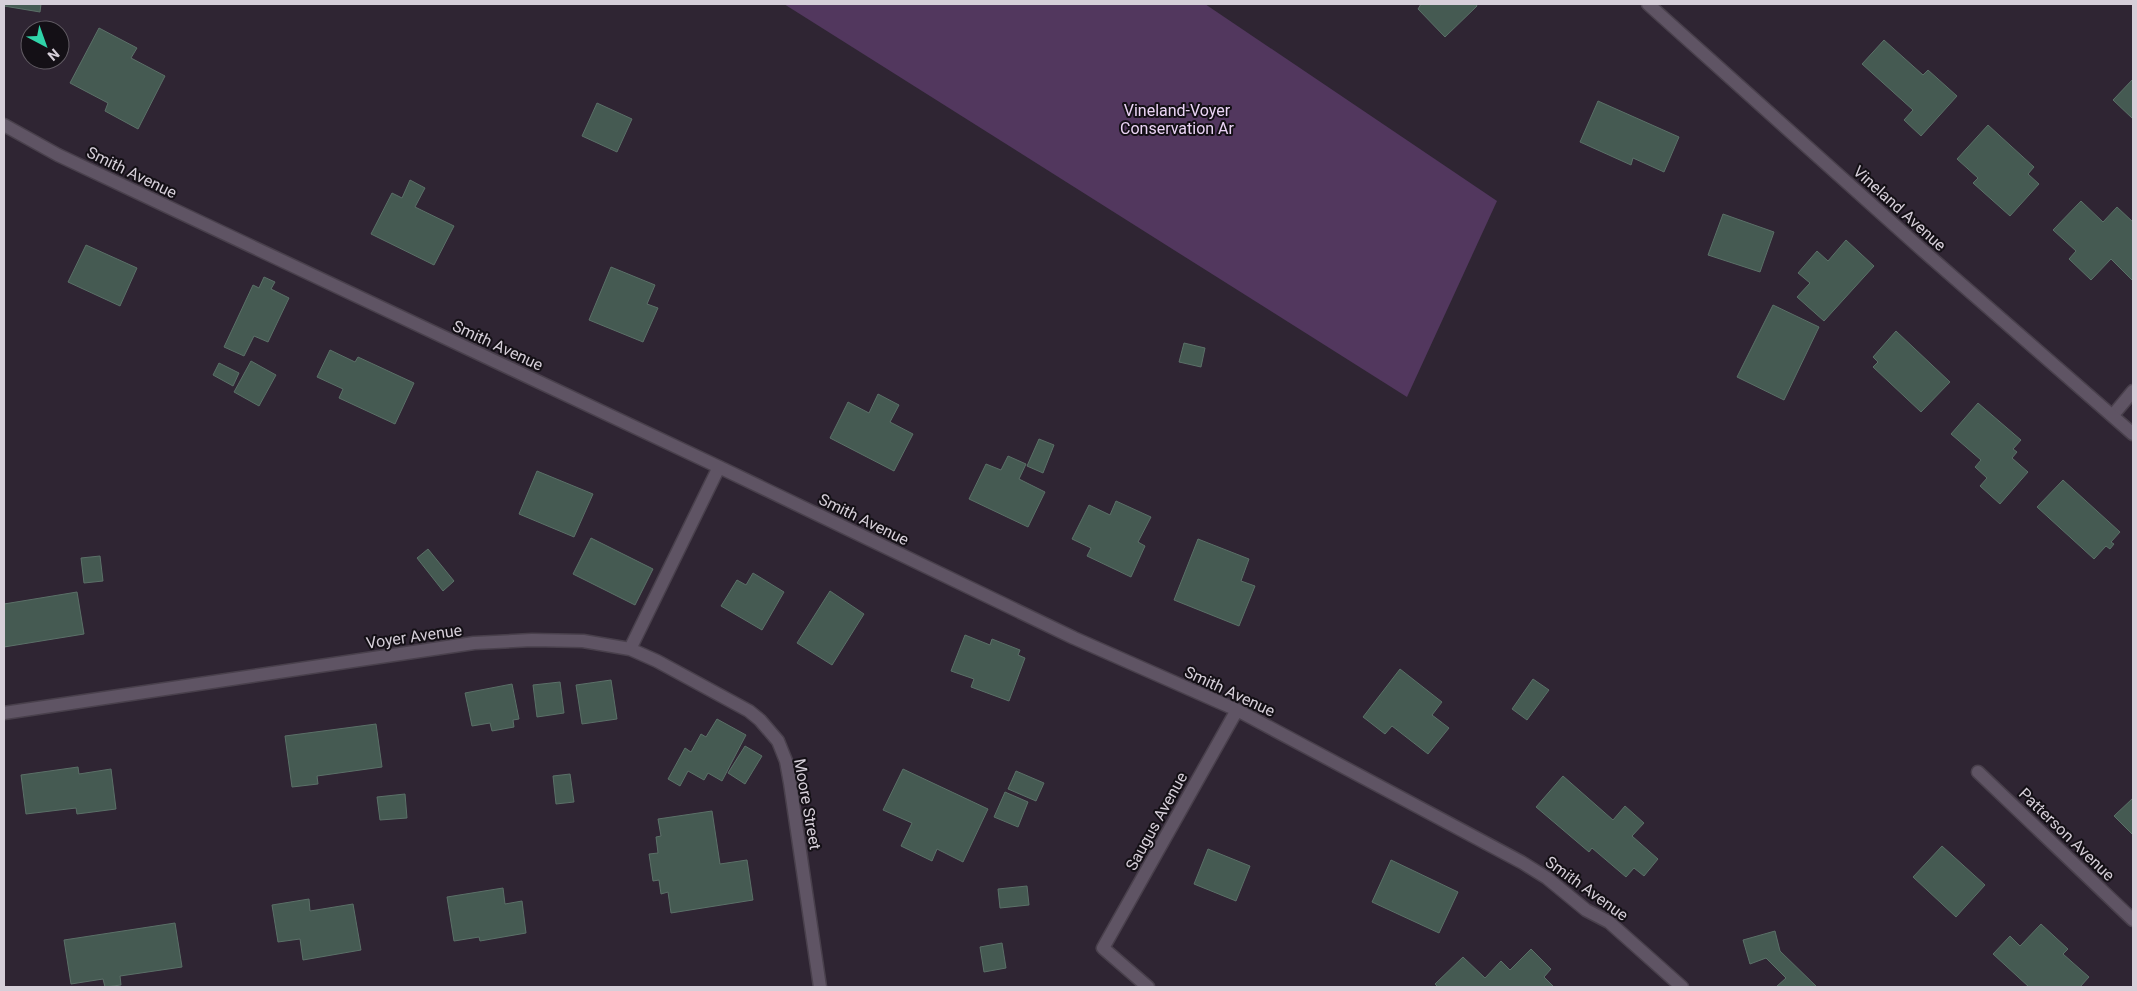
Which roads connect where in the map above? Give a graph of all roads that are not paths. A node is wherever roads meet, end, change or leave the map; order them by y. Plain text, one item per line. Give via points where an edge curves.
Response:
1 (1648, 4) edge
2 (4, 125) edge
3 (2133, 391) edge
4 (2113, 415) junction
5 (2133, 434) edge
6 (719, 467) junction
7 (630, 649) junction
8 (1237, 710) junction
9 (4, 713) edge
10 (1978, 772) dead end
11 (2133, 920) edge
12 (820, 987) edge
13 (1148, 987) edge
14 (1682, 987) edge

1 - 4 street, Vineland Avenue via 1920,248
2 - 6 street, Smith Avenue via 58,155
3 - 4 street
4 - 5 street, Vineland Avenue
6 - 7 street
6 - 8 street, Smith Avenue via 1074,638
7 - 9 street, Voyer Avenue via 560,640 474,643
7 - 12 street, Moore Street via 736,702 760,720 778,741 790,783
8 - 13 street, Saugus Avenue via 1103,948
8 - 14 street, Smith Avenue via 1523,863 1586,910 1609,922
10 - 11 street, Patterson Avenue

